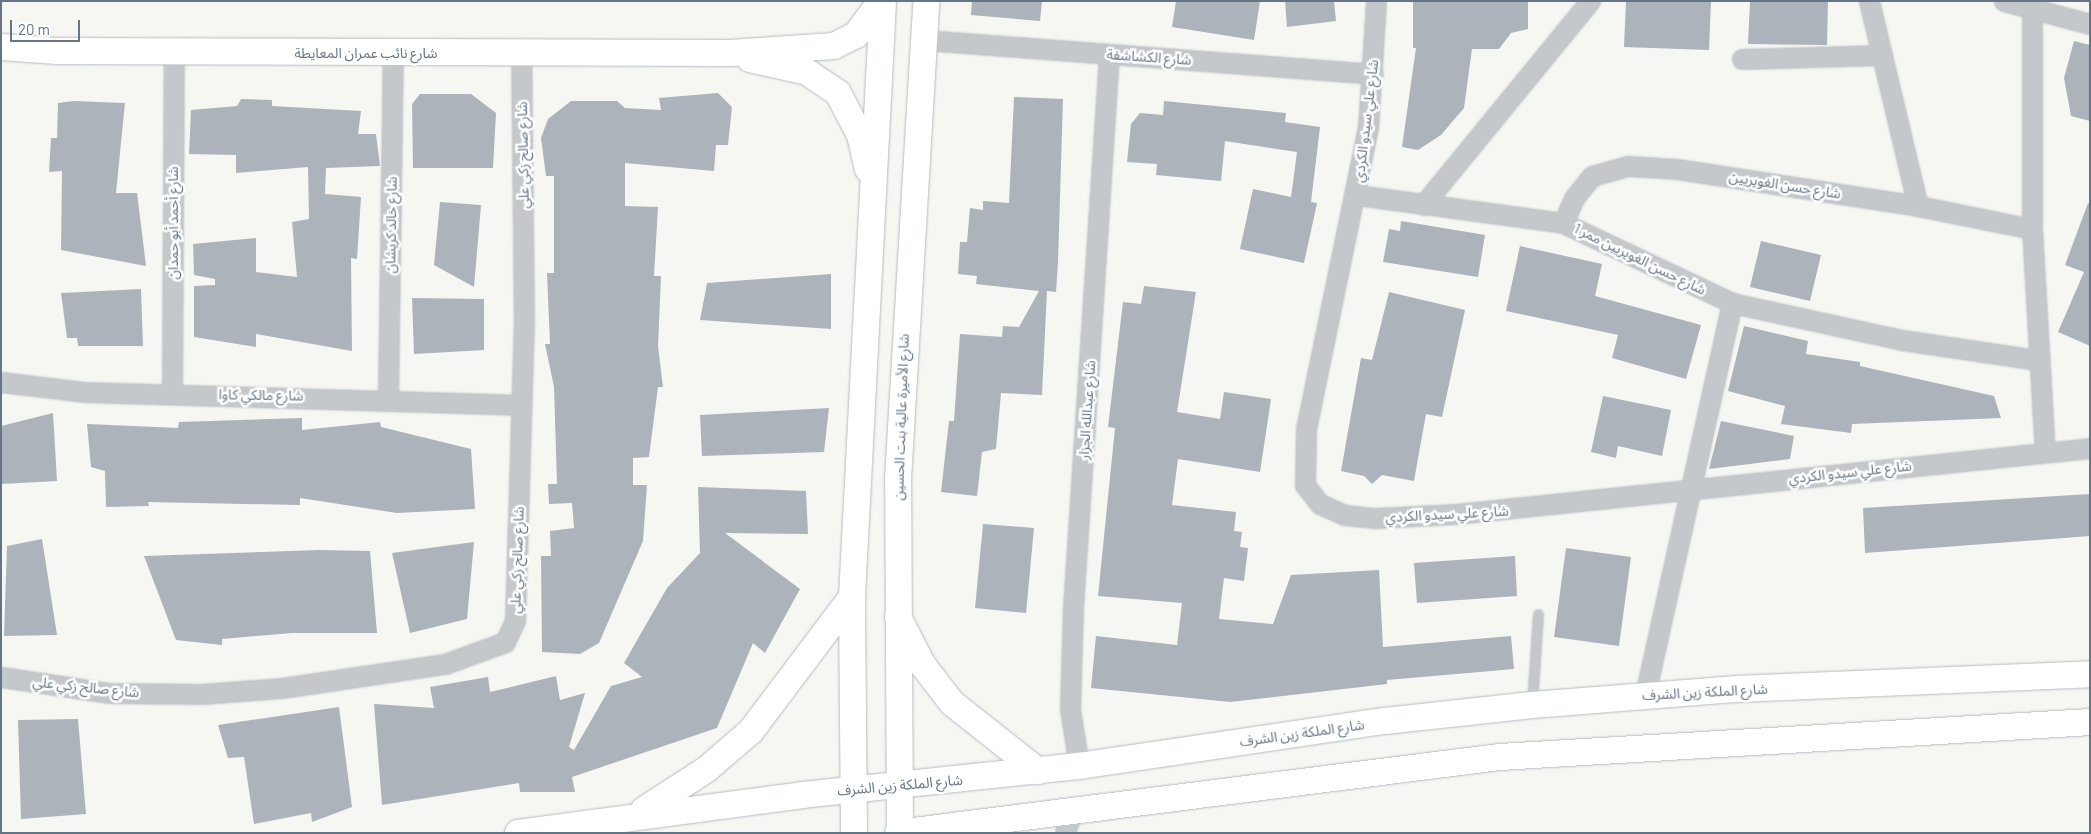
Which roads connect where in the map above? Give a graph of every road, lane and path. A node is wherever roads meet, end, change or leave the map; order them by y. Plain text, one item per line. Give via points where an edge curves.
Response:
1 (882, 1) edge
2 (926, 1) edge
3 (1376, 1) edge
4 (1590, 1) edge
5 (1869, 1) edge
6 (2004, 1) edge
7 (2032, 5) edge
8 (2090, 24) edge
9 (924, 40) junction
10 (1, 47) edge
11 (174, 52) junction
12 (393, 52) junction
13 (730, 53) junction
14 (521, 54) junction
15 (1109, 54) junction
16 (1882, 55) junction
17 (1742, 59) dead end
18 (1373, 74) junction
19 (876, 193) junction
20 (1357, 195) junction
21 (1423, 205) junction
22 (1918, 206) junction
23 (1563, 223) junction
24 (2032, 229) junction
25 (1732, 303) junction
26 (2037, 360) junction
27 (1, 382) edge
28 (172, 394) junction
29 (388, 398) junction
30 (521, 405) junction
31 (2090, 448) edge
32 (2045, 452) junction
33 (1691, 490) junction
34 (852, 597) junction
35 (896, 613) junction
36 (1538, 614) dead end
37 (2090, 674) edge
38 (1, 677) edge
39 (1645, 695) junction
40 (1532, 704) junction
41 (2090, 722) edge
42 (1078, 766) junction
43 (1038, 771) junction
44 (899, 785) junction
45 (853, 789) junction
46 (1046, 812) junction
47 (634, 816) junction
48 (1069, 821) edge
49 (518, 833) edge
50 (854, 833) edge
51 (899, 833) edge
52 (1030, 833) edge

1 - 13 main road, شارع نائب عمران المعايطة via 856,35 834,46
1 - 19 main road
2 - 9 main road, شارع الأميرة عالية بنت الحسين
3 - 18 street, شارع علي سيدو الكردي
4 - 21 street
5 - 16 street
6 - 7 street
7 - 8 street
7 - 24 street
9 - 15 street, شارع الكشاشفة
9 - 35 main road, شارع الأميرة عالية بنت الحسين via 902,374
10 - 11 main road, شارع نائب عمران المعايطة
11 - 12 main road, شارع نائب عمران المعايطة
11 - 28 street, شارع أحمد أبو حمدان
12 - 14 main road, شارع نائب عمران المعايطة
12 - 29 street, شارع خالد كريشان
13 - 14 main road, شارع نائب عمران المعايطة
13 - 19 main road, شارع نائب عمران المعايطة via 807,72 838,93 860,135
14 - 30 street, شارع صالح زكي علي
15 - 18 street, شارع الكشاشفة
15 - 42 street, شارع عبدالله الجزار via 1073,608 1070,709
16 - 17 street
16 - 22 street
18 - 20 street, شارع علي سيدو الكردي
19 - 34 main road
20 - 21 street, شارع حسن الغويريين ممر 1
20 - 33 street, شارع علي سيدو الكردي via 1306,428 1305,485 1320,504 1345,516 1374,518 1553,507
21 - 23 street, شارع حسن الغويريين ممر 1
22 - 23 street, شارع حسن الغويريين via 1676,169 1628,166 1592,176 1574,198
22 - 24 street, شارع حسن الغويريين
23 - 25 street, شارع حسن الغويريين ممر 1
24 - 26 street
25 - 26 street, شارع حسن الغويريين ممر 1 via 1912,342
25 - 33 street
26 - 32 street
27 - 28 street, شارع مالكي كاوا via 46,389
28 - 29 street, شارع مالكي كاوا
29 - 30 street, شارع مالكي كاوا
30 - 38 street, شارع صالح زكي علي via 515,621 505,642 484,653 301,686 202,694 110,692
31 - 32 street, شارع علي سيدو الكردي
32 - 33 street, شارع علي سيدو الكردي
33 - 39 street
34 - 45 main road
34 - 47 main road via 751,731 707,770
35 - 43 main road via 922,664 952,703
35 - 44 main road, شارع الأميرة عالية بنت الحسين
36 - 40 lane
37 - 39 main road, شارع الملكة زين الشرف
39 - 40 main road, شارع الملكة زين الشرف
40 - 42 main road, شارع الملكة زين الشرف via 1385,721
41 - 48 main road via 1896,730 1500,757
42 - 43 main road, شارع الملكة زين الشرف
43 - 44 main road, شارع الملكة زين الشرف
44 - 45 main road, شارع الملكة زين الشرف
44 - 51 main road, شارع الأميرة عالية بنت الحسين
45 - 47 main road, شارع الملكة زين الشرف
45 - 50 main road
46 - 48 main road
46 - 51 main road
46 - 52 main road
47 - 49 main road, شارع الملكة زين الشرف

